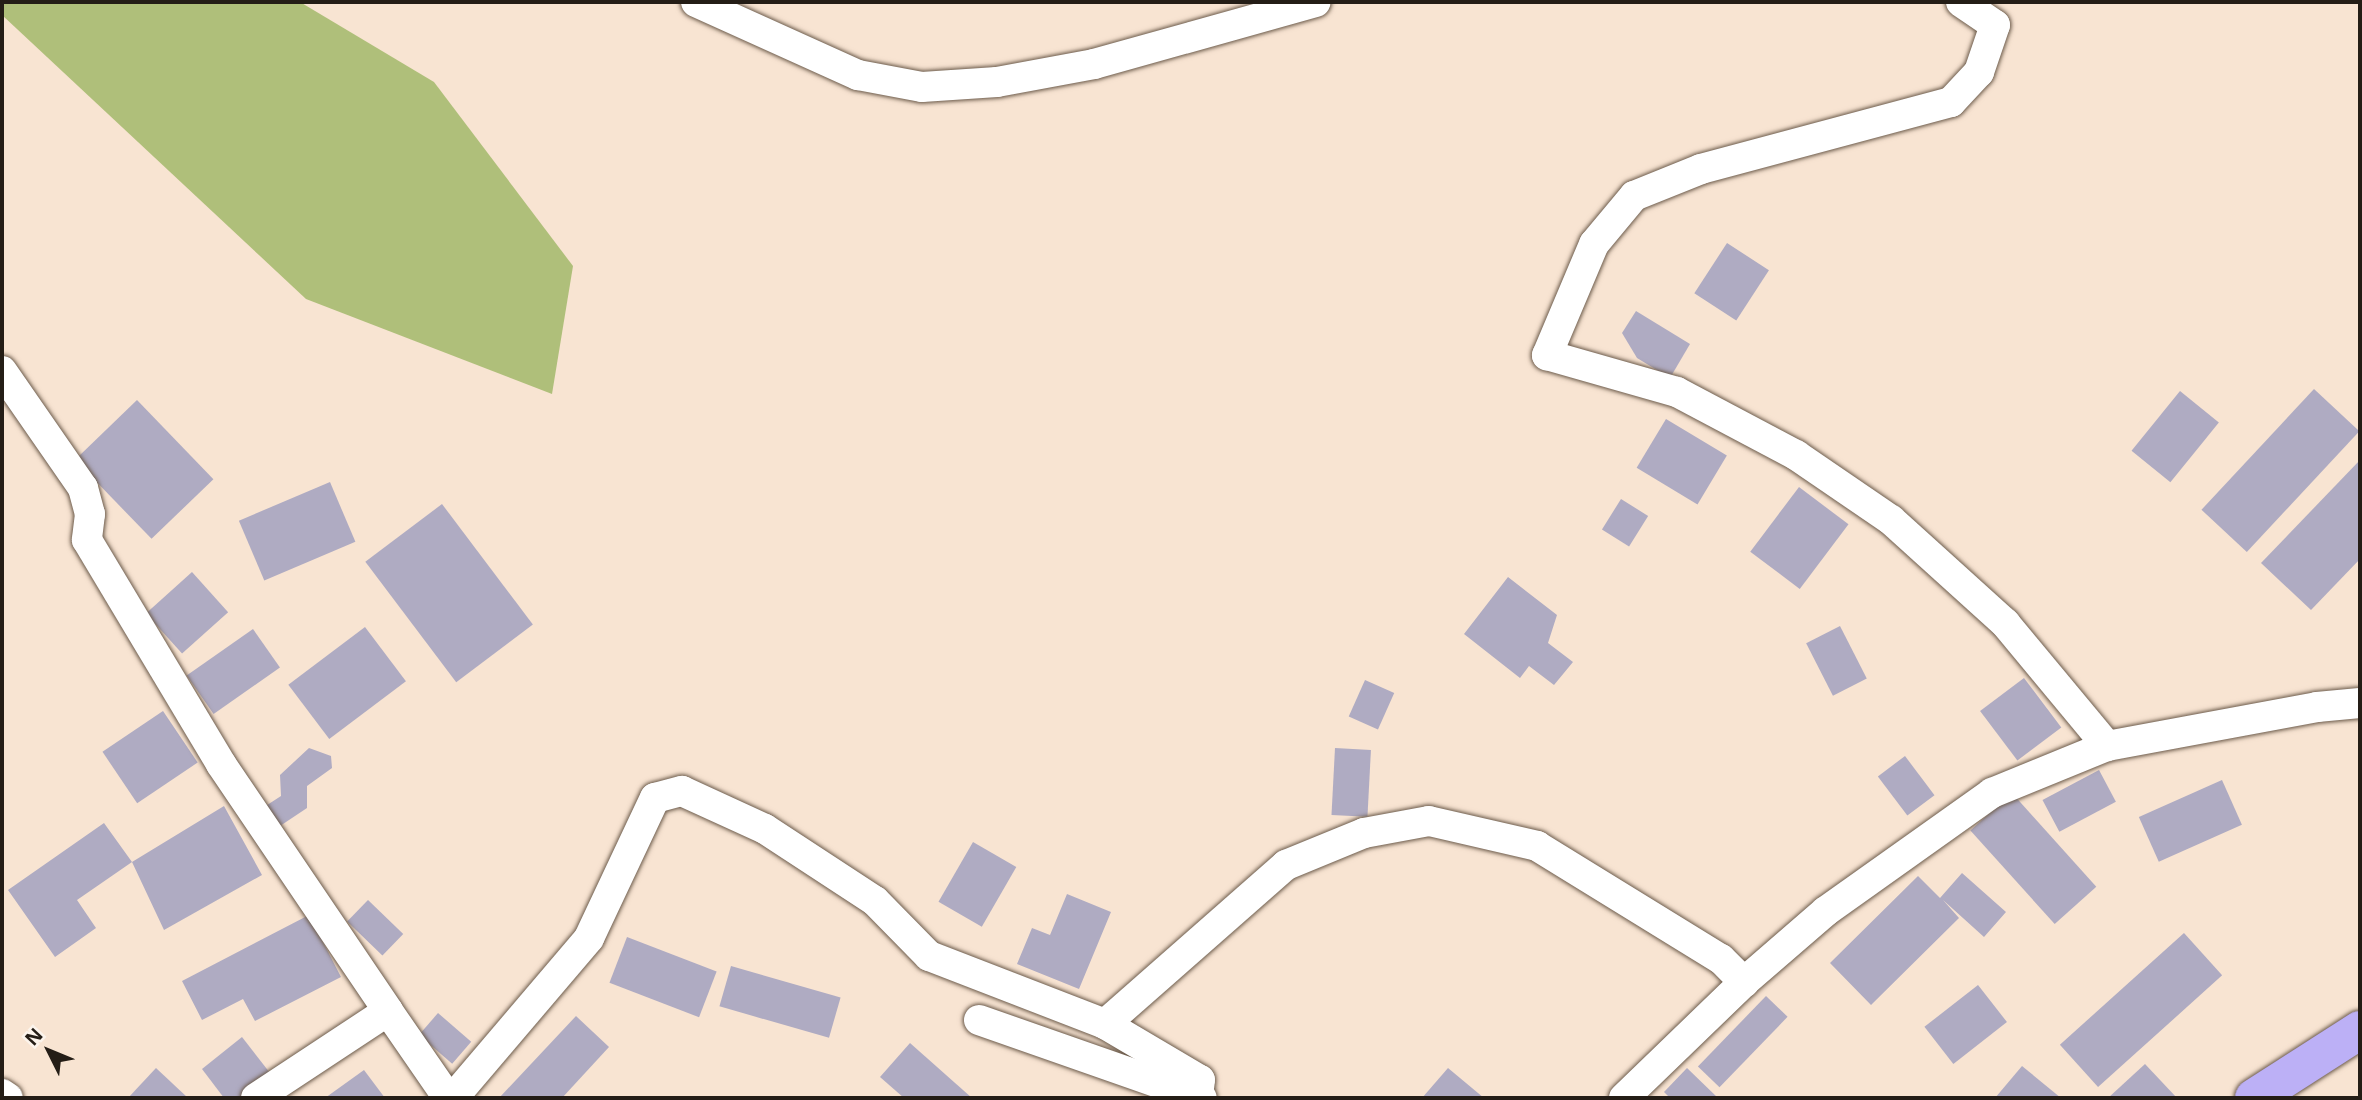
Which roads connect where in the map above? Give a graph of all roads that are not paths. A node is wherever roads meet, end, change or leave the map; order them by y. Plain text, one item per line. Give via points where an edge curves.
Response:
1 (696, 2) edge
2 (1316, 2) edge
3 (1961, 2) edge
4 (2, 371) edge
5 (2360, 703) edge
6 (2107, 746) junction
7 (1744, 982) junction
8 (388, 1011) junction
9 (979, 1020) dead end
10 (1105, 1024) junction
11 (2360, 1030) edge
12 (2, 1094) edge
13 (1200, 1097) edge
14 (8, 1098) edge
15 (256, 1098) edge
16 (450, 1098) edge
17 (1624, 1098) edge
18 (2254, 1098) edge

1 - 2 street via 859,75 922,87 997,82 1094,64
3 - 6 street via 1995,25 1979,72 1951,102 1701,169 1634,196 1594,244 1547,355 1677,392 1796,455 1880,513 2006,623
4 - 8 street via 83,488 90,514 87,540 221,764
5 - 6 street
6 - 7 street via 1992,793 1826,911
7 - 10 street via 1721,959 1537,846 1429,821 1364,833 1286,865
7 - 17 street
8 - 15 street
8 - 16 street
9 - 13 street
10 - 13 street via 1199,1080
10 - 16 street via 929,956 874,901 765,829 681,791 655,798 589,938
11 - 18 highway
12 - 14 street

